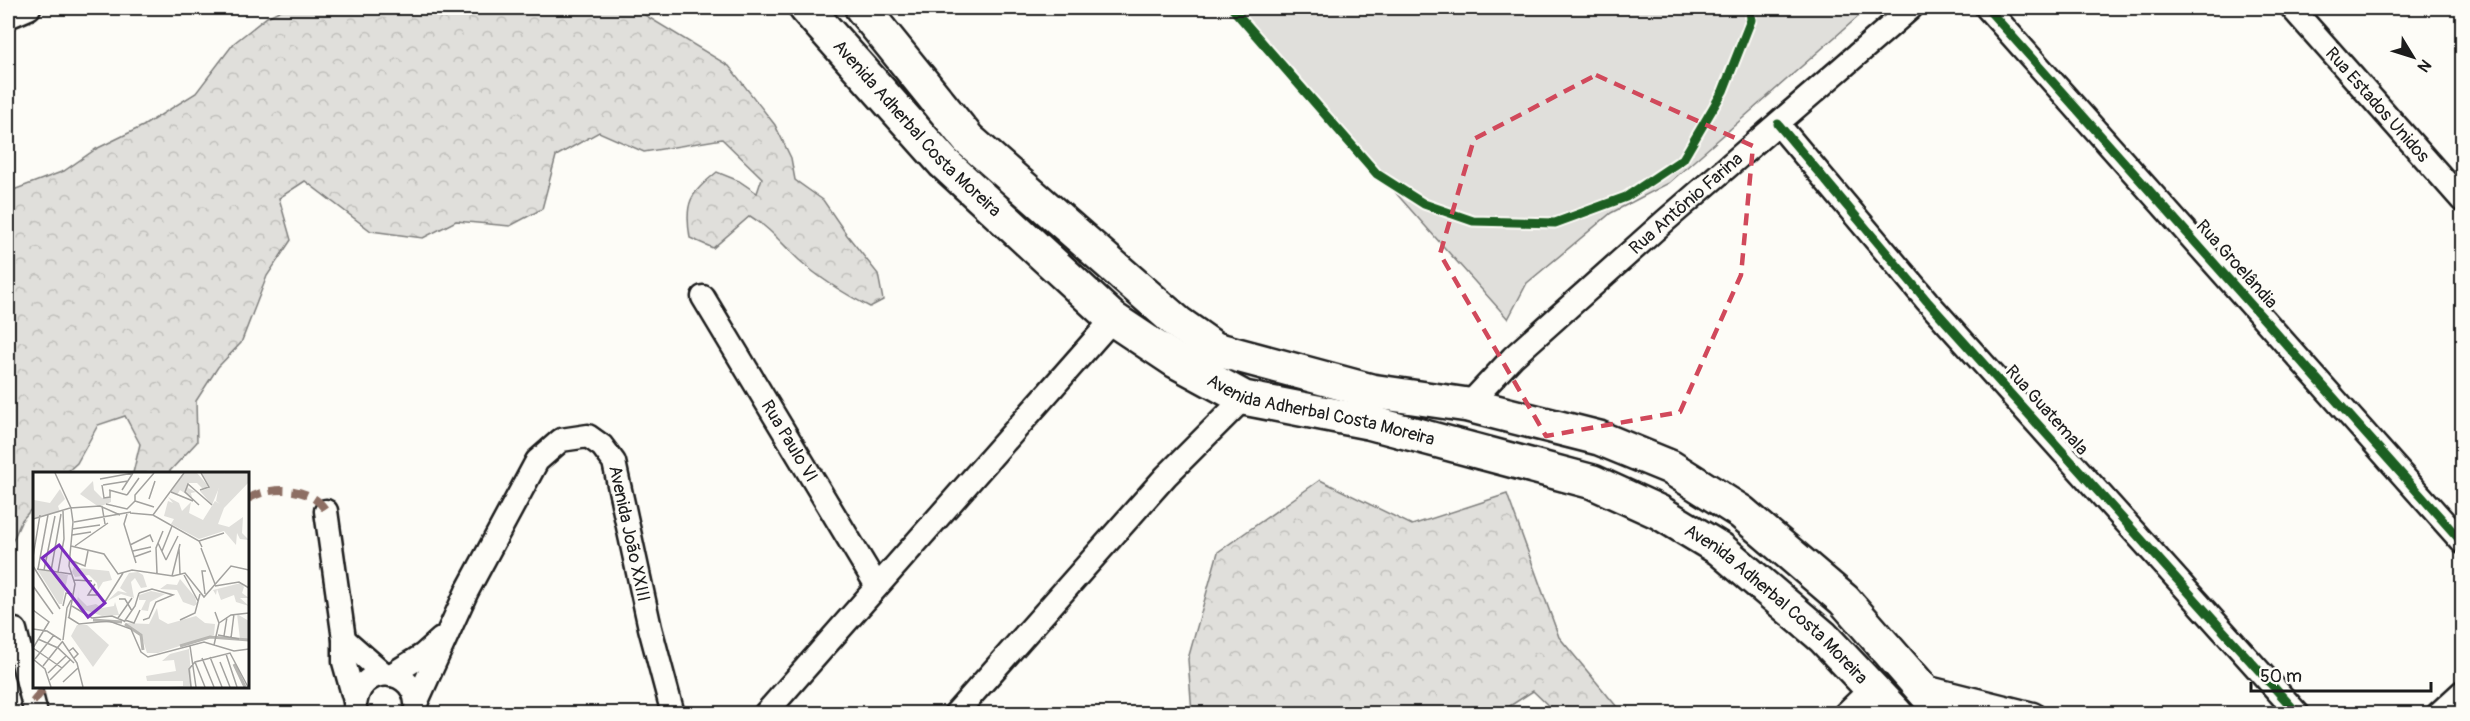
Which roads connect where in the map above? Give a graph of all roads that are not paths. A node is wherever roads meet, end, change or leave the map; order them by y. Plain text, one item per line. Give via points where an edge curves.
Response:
1 (29, 8) edge
2 (806, 8) edge
3 (862, 8) edge
4 (1911, 8) edge
5 (1987, 8) edge
6 (2292, 8) edge
7 (8, 17) edge
8 (1778, 124) junction
9 (2463, 200) edge
10 (703, 297) dead end
11 (1113, 319) junction
12 (1244, 398) junction
13 (1468, 405) junction
14 (1437, 441) junction
15 (326, 511) dead end
16 (2463, 542) edge
17 (877, 586) junction
18 (15, 630) dead end
19 (447, 634) junction
20 (344, 639) junction
21 (388, 674) junction
22 (1921, 686) junction
23 (1873, 687) junction
24 (2463, 692) edge
25 (356, 707) edge
26 (416, 707) edge
27 (2295, 712) edge
28 (36, 714) edge
29 (673, 714) edge
30 (765, 714) edge
31 (955, 714) edge
32 (1845, 714) edge
33 (1896, 714) edge
34 (1944, 714) edge
35 (2033, 714) edge
36 (2438, 714) edge

1 - 7 street
2 - 11 main road, Avenida Adherbal Costa Moreira via 944,163
3 - 13 main road, Avenida Adherbal Costa Moreira via 968,139 1178,323 1215,349 1371,391
4 - 8 street, Rua Antônio Farina
5 - 16 street, Rua Groelândia
6 - 9 street, Rua Estados Unidos
8 - 13 street, Rua Antônio Farina via 1531,341
8 - 27 street, Rua Guatemala via 1927,301
10 - 17 street, Rua Paulo VI
11 - 12 main road, Avenida Adherbal Costa Moreira via 1176,361
11 - 17 street
12 - 14 main road, Avenida Adherbal Costa Moreira via 1368,422
12 - 31 street via 1166,476
13 - 14 main road
13 - 22 main road, Avenida Adherbal Costa Moreira via 1599,438 1679,473 1741,512 1844,600
14 - 23 main road, Avenida Adherbal Costa Moreira via 1593,482 1659,512 1720,549
15 - 20 street
17 - 30 street
18 - 28 street
19 - 21 street, Avenida João XXIII via 423,655
19 - 26 street, Avenida João XXIII
19 - 29 street, Avenida João XXIII via 537,461 561,440 588,436 614,462
20 - 21 street
20 - 25 street via 344,662
21 - 25 street, Avenida João XXIII via 365,682
21 - 26 street via 403,679 412,689
22 - 34 main road, Avenida Adherbal Costa Moreira
22 - 35 street
23 - 32 street
23 - 33 main road, Avenida Adherbal Costa Moreira
24 - 36 street

